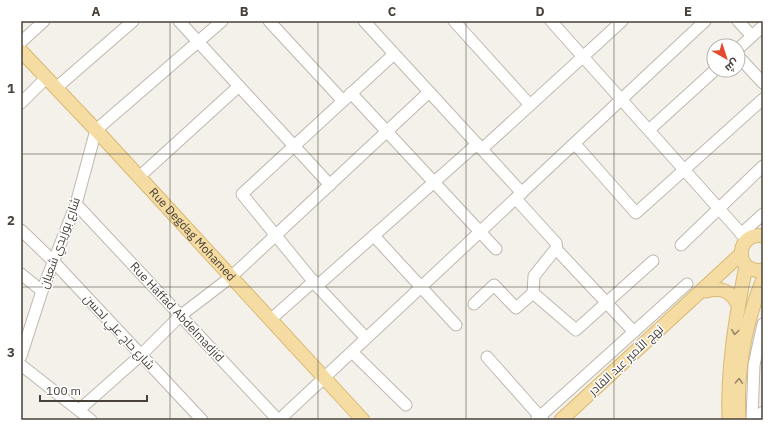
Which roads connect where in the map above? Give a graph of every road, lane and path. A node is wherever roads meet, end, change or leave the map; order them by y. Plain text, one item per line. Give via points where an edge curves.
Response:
1 (44, 21) edge
2 (133, 21) edge
3 (179, 21) edge
4 (222, 21) edge
5 (269, 21) edge
6 (364, 21) edge
7 (454, 21) edge
8 (551, 21) edge
9 (622, 21) edge
10 (705, 21) edge
11 (738, 21) edge
12 (763, 26) edge
13 (752, 36) junction
14 (198, 41) junction
15 (21, 42) edge
16 (746, 42) edge
17 (21, 51) edge
18 (394, 54) junction
19 (583, 56) junction
20 (746, 65) edge
21 (46, 78) junction
22 (706, 78) edge
23 (763, 83) edge
24 (239, 86) junction
25 (56, 88) junction
26 (429, 92) junction
27 (351, 93) junction
28 (621, 99) junction
29 (763, 99) edge
30 (342, 101) junction
31 (21, 103) edge
32 (530, 105) junction
33 (96, 130) junction
34 (649, 130) junction
35 (387, 131) junction
36 (574, 144) junction
37 (295, 145) junction
38 (479, 147) junction
39 (763, 166) edge
40 (684, 170) junction
41 (139, 177) junction
42 (434, 183) junction
43 (330, 185) junction
44 (519, 196) junction
45 (76, 204) junction
46 (718, 208) junction
47 (763, 214) edge
48 (21, 230) edge
49 (479, 232) junction
50 (276, 235) junction
51 (754, 235) edge
52 (374, 236) junction
53 (681, 245) dead end
54 (496, 249) dead end
55 (557, 250) junction
56 (743, 260) junction
57 (53, 261) junction
58 (653, 261) dead end
59 (763, 270) edge
60 (21, 274) edge
61 (231, 277) junction
62 (763, 279) edge
63 (315, 284) junction
64 (687, 284) dead end
65 (420, 288) junction
66 (42, 291) junction
67 (706, 291) junction
68 (532, 293) junction
69 (691, 301) junction
70 (606, 302) junction
71 (474, 304) dead end
72 (738, 305) junction
73 (180, 316) junction
74 (270, 320) junction
75 (763, 324) edge
76 (456, 326) dead end
77 (634, 332) junction
78 (366, 338) junction
79 (352, 352) junction
80 (141, 355) junction
81 (21, 356) edge
82 (487, 357) dead end
83 (21, 365) edge
84 (324, 378) junction
85 (406, 406) dead end
86 (79, 410) junction
87 (763, 412) edge
88 (539, 419) edge
89 (91, 420) edge
90 (202, 420) edge
91 (278, 420) edge
92 (363, 420) edge
93 (561, 420) edge
94 (729, 420) edge
95 (739, 420) edge
96 (754, 420) edge

1 - 15 street
2 - 25 street
3 - 14 street
4 - 14 street
5 - 30 street
6 - 18 street
7 - 32 street
8 - 19 street
9 - 19 street
10 - 28 street
11 - 13 street
12 - 13 street
13 - 16 street
14 - 24 street
14 - 33 street
17 - 21 main road, Rue Degdag Mohamed
18 - 26 street
18 - 27 street
19 - 28 street
19 - 32 street
20 - 23 street
21 - 25 main road, Rue Degdag Mohamed
21 - 31 street
22 - 34 street
24 - 37 street
24 - 41 street
25 - 33 main road, Rue Degdag Mohamed
26 - 35 street
26 - 38 street
27 - 30 street
27 - 35 street
28 - 34 street
28 - 36 street
29 - 40 street
30 - 37 street
32 - 38 street
33 - 41 main road, Rue Degdag Mohamed
33 - 45 street, شارع بوزيدي شعبان
34 - 40 street
35 - 42 street
35 - 43 street
36 - 40 street via 636,213
36 - 44 street
37 - 43 street
37 - 50 street via 242,194
38 - 42 street
38 - 44 street
39 - 46 street
40 - 46 street
41 - 61 main road, Rue Degdag Mohamed
42 - 49 street
42 - 52 street
43 - 50 street
44 - 49 street
44 - 55 street via 556,243
45 - 57 street, شارع بوزيدي شعبان
45 - 73 street, Rue Haffad Abdelmadjid
46 - 51 street
46 - 53 street
47 - 51 street
48 - 57 street, شارع حاج علي لحسن
49 - 54 street
49 - 65 street
50 - 61 street
50 - 63 street
51 - 56 main road via 742,246
52 - 63 street
52 - 65 street
55 - 68 street via 534,276
55 - 70 street
56 - 59 main road via 753,270
56 - 67 main road, نهج الأمير عبد القادر
56 - 69 main road, نهج الأمير عبد القادر
56 - 72 main road
57 - 66 street, شارع بوزيدي شعبان
57 - 80 street, شارع حاج علي لحسن
58 - 70 street
60 - 66 street
61 - 73 street
61 - 74 main road, Rue Degdag Mohamed
95 -> 62 main road via 740,368 747,330
63 - 74 street
63 - 78 street
64 - 77 street
65 - 76 street
65 - 78 street
66 - 81 street, شارع بوزيدي شعبان
67 - 69 main road, نهج الأمير عبد القادر
67 - 72 main road via 725,290 732,294
68 - 70 street via 576,330
68 - 71 street via 516,308 494,285
69 - 93 main road, نهج الأمير عبد القادر
70 - 77 street
72 -> 94 main road via 730,373
73 - 80 street
73 - 91 street, Rue Haffad Abdelmadjid
74 - 84 main road, Rue Degdag Mohamed
75 - 96 street via 754,365
77 - 88 street
78 - 79 street
79 - 84 street
79 - 85 street
80 - 86 street
80 - 90 street, شارع حاج علي لحسن
82 - 88 street
83 - 86 street
84 - 91 street
84 - 92 main road, Rue Degdag Mohamed
86 - 89 street
87 - 96 street

